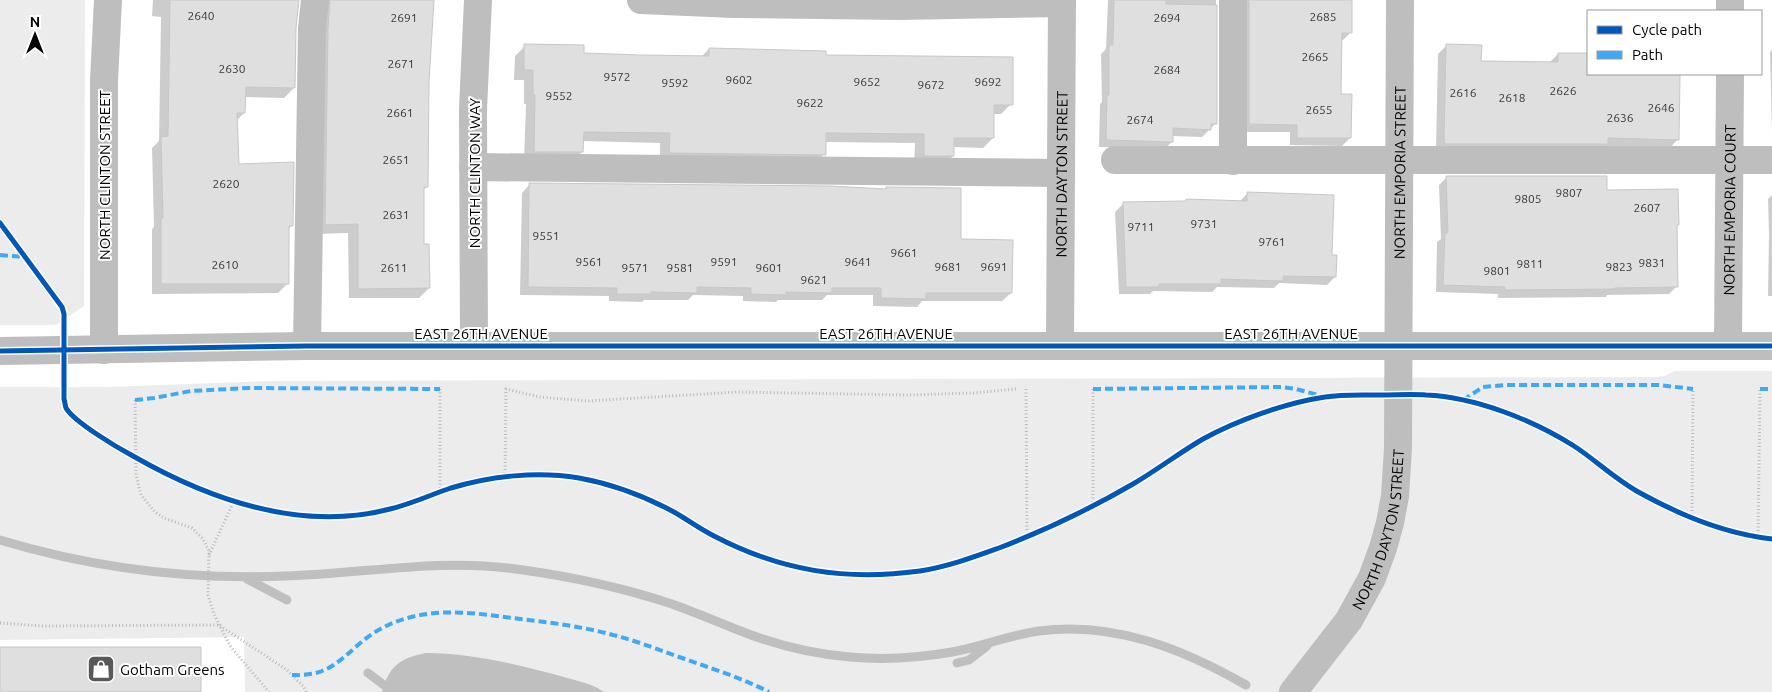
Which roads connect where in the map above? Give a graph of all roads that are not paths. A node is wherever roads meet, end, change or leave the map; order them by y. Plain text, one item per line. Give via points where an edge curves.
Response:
1 (108, 0) edge
2 (315, 0) edge
3 (478, 0) edge
4 (641, 0) edge
5 (1233, 0) edge
6 (1400, 0) edge
7 (734, 2) edge
8 (1062, 2) edge
9 (899, 3) edge
10 (1730, 75) edge
11 (1115, 160) dead end
12 (1399, 160) junction
13 (1729, 160) junction
14 (1772, 160) edge
15 (1233, 161) junction
16 (474, 167) junction
17 (1061, 172) junction
18 (307, 346) junction
19 (474, 346) junction
20 (1060, 346) junction
21 (1398, 346) junction
22 (1728, 346) junction
23 (1772, 346) edge
24 (104, 350) junction
25 (0, 351) edge
26 (1293, 692) edge

1 - 24 street, NORTH CLINTON STREET via 104,81
2 - 18 street
3 - 16 street, NORTH CLINTON WAY
4 - 7 street
5 - 15 street
6 - 12 street, NORTH EMPORIA STREET
7 - 9 street
8 - 9 street
8 - 17 street, NORTH DAYTON STREET
10 - 13 street, NORTH EMPORIA COURT
11 - 15 street
12 - 13 street
12 - 15 street
12 - 21 street, NORTH EMPORIA STREET
13 - 14 street
13 - 22 street, NORTH EMPORIA COURT
16 - 17 street
16 - 19 street, NORTH CLINTON WAY
17 - 20 street, NORTH DAYTON STREET
18 - 19 street, EAST 26TH AVENUE
18 - 24 street, EAST 26TH AVENUE
19 - 20 street, EAST 26TH AVENUE
20 - 21 street, EAST 26TH AVENUE
21 - 22 street, EAST 26TH AVENUE
21 - 26 street, NORTH DAYTON STREET via 1396,489 1384,548 1349,620
22 - 23 street, EAST 26TH AVENUE
24 - 25 street, EAST 26TH AVENUE

